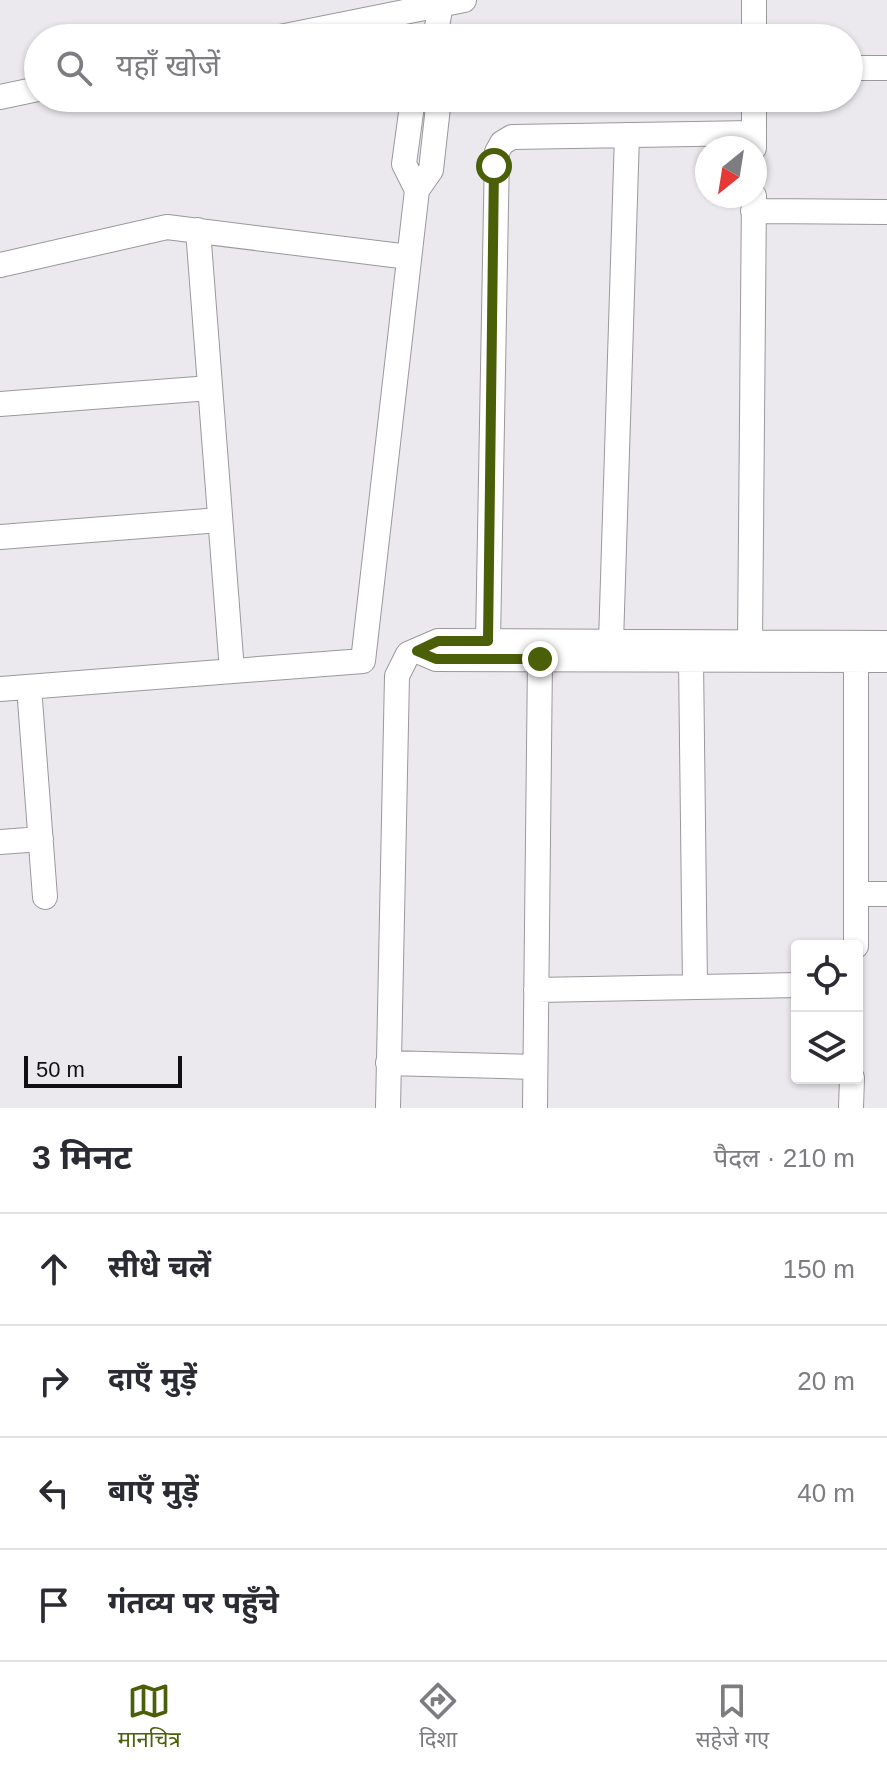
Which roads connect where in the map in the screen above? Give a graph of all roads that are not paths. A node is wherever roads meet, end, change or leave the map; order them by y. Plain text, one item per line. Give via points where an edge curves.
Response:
1 (754, 0) edge
2 (453, 2) edge
3 (344, 24) edge
4 (442, 24) edge
5 (754, 24) edge
6 (863, 68) edge
7 (887, 68) edge
8 (24, 92) edge
9 (0, 97) edge
10 (411, 112) edge
11 (437, 112) edge
12 (754, 112) edge
13 (627, 135) junction
14 (754, 136) edge
15 (695, 138) edge
16 (417, 190) junction
17 (767, 205) edge
18 (754, 208) edge
19 (887, 212) edge
20 (198, 230) junction
21 (409, 257) junction
22 (0, 265) edge
23 (210, 388) junction
24 (0, 404) edge
25 (220, 520) junction
26 (0, 537) edge
27 (488, 641) junction
28 (611, 642) junction
29 (750, 643) junction
30 (887, 643) edge
31 (417, 651) junction
32 (540, 659) junction
33 (691, 660) junction
34 (856, 660) junction
35 (887, 660) edge
36 (232, 671) junction
37 (29, 687) junction
38 (0, 689) edge
39 (41, 839) junction
40 (0, 842) edge
41 (857, 894) junction
42 (887, 894) edge
43 (45, 897) dead end
44 (856, 940) edge
45 (791, 985) edge
46 (695, 987) junction
47 (536, 990) junction
48 (388, 1063) junction
49 (535, 1067) junction
50 (852, 1084) edge
51 (388, 1108) edge
52 (535, 1108) edge
53 (851, 1108) edge

1 - 5 street
2 - 3 street
2 - 4 street
6 - 7 street
8 - 9 street
10 - 16 street via 404,164
11 - 16 street via 431,170
12 - 14 street
13 - 15 street
13 - 27 street via 512,137 497,152
13 - 28 street
16 - 21 street
17 - 19 street
18 - 29 street
20 - 21 street
20 - 22 street via 167,227
20 - 23 street
21 - 36 street via 363,661
23 - 24 street
23 - 25 street
25 - 26 street
25 - 36 street
27 - 28 street
27 - 31 street via 438,641
28 - 29 street
29 - 30 street
31 - 32 street via 436,659
31 - 48 street via 402,660 397,676
32 - 33 street
32 - 47 street
33 - 34 street
33 - 46 street
34 - 35 street
34 - 41 street
36 - 37 street
37 - 38 street
37 - 39 street
39 - 40 street
39 - 43 street
41 - 42 street
41 - 44 street
45 - 46 street
46 - 47 street
47 - 49 street
48 - 49 street
48 - 51 street
49 - 52 street
50 - 53 street

